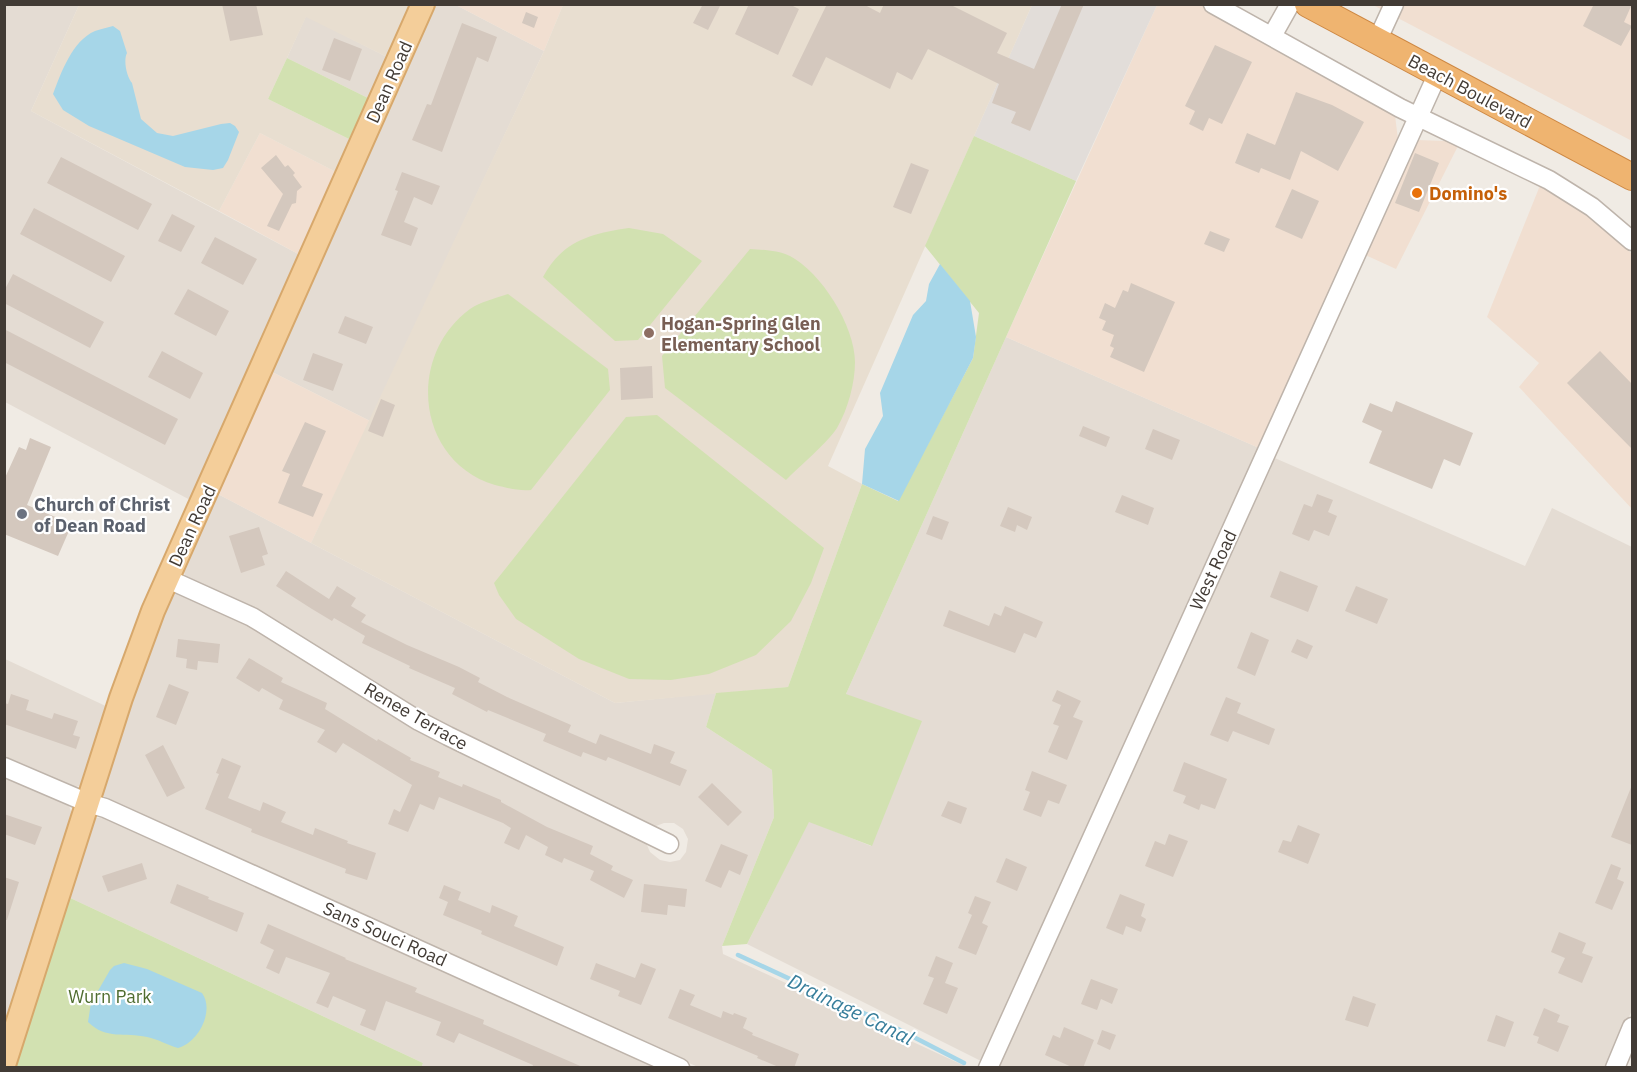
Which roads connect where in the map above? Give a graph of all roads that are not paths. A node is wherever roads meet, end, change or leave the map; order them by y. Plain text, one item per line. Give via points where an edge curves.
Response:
1 (423, 4) edge
2 (1213, 4) edge
3 (1290, 4) edge
4 (1308, 4) edge
5 (1394, 4) edge
6 (1272, 36) junction
7 (1377, 41) junction
8 (1438, 74) junction
9 (1417, 116) junction
10 (1632, 177) edge
11 (1632, 242) edge
12 (168, 579) junction
13 (4, 767) edge
14 (88, 803) junction
15 (669, 844) dead end
16 (1632, 1028) edge
17 (4, 1065) edge
18 (680, 1068) edge
19 (988, 1068) edge
20 (1615, 1068) edge

1 - 12 main road, Dean Road
2 - 6 street
3 - 6 street
4 - 7 highway, Beach Boulevard
5 - 7 street
6 - 9 street
7 - 8 highway, Beach Boulevard
8 - 9 street, West Road
8 - 10 highway, Beach Boulevard
9 - 11 street via 1527,168 1600,212
9 - 19 street, West Road
12 - 14 main road, Dean Road via 121,698
12 - 15 street, Renee Terrace via 252,616 438,731
13 - 14 street, Sans Souci Road
14 - 17 main road, Dean Road
14 - 18 street, Sans Souci Road
16 - 20 street

